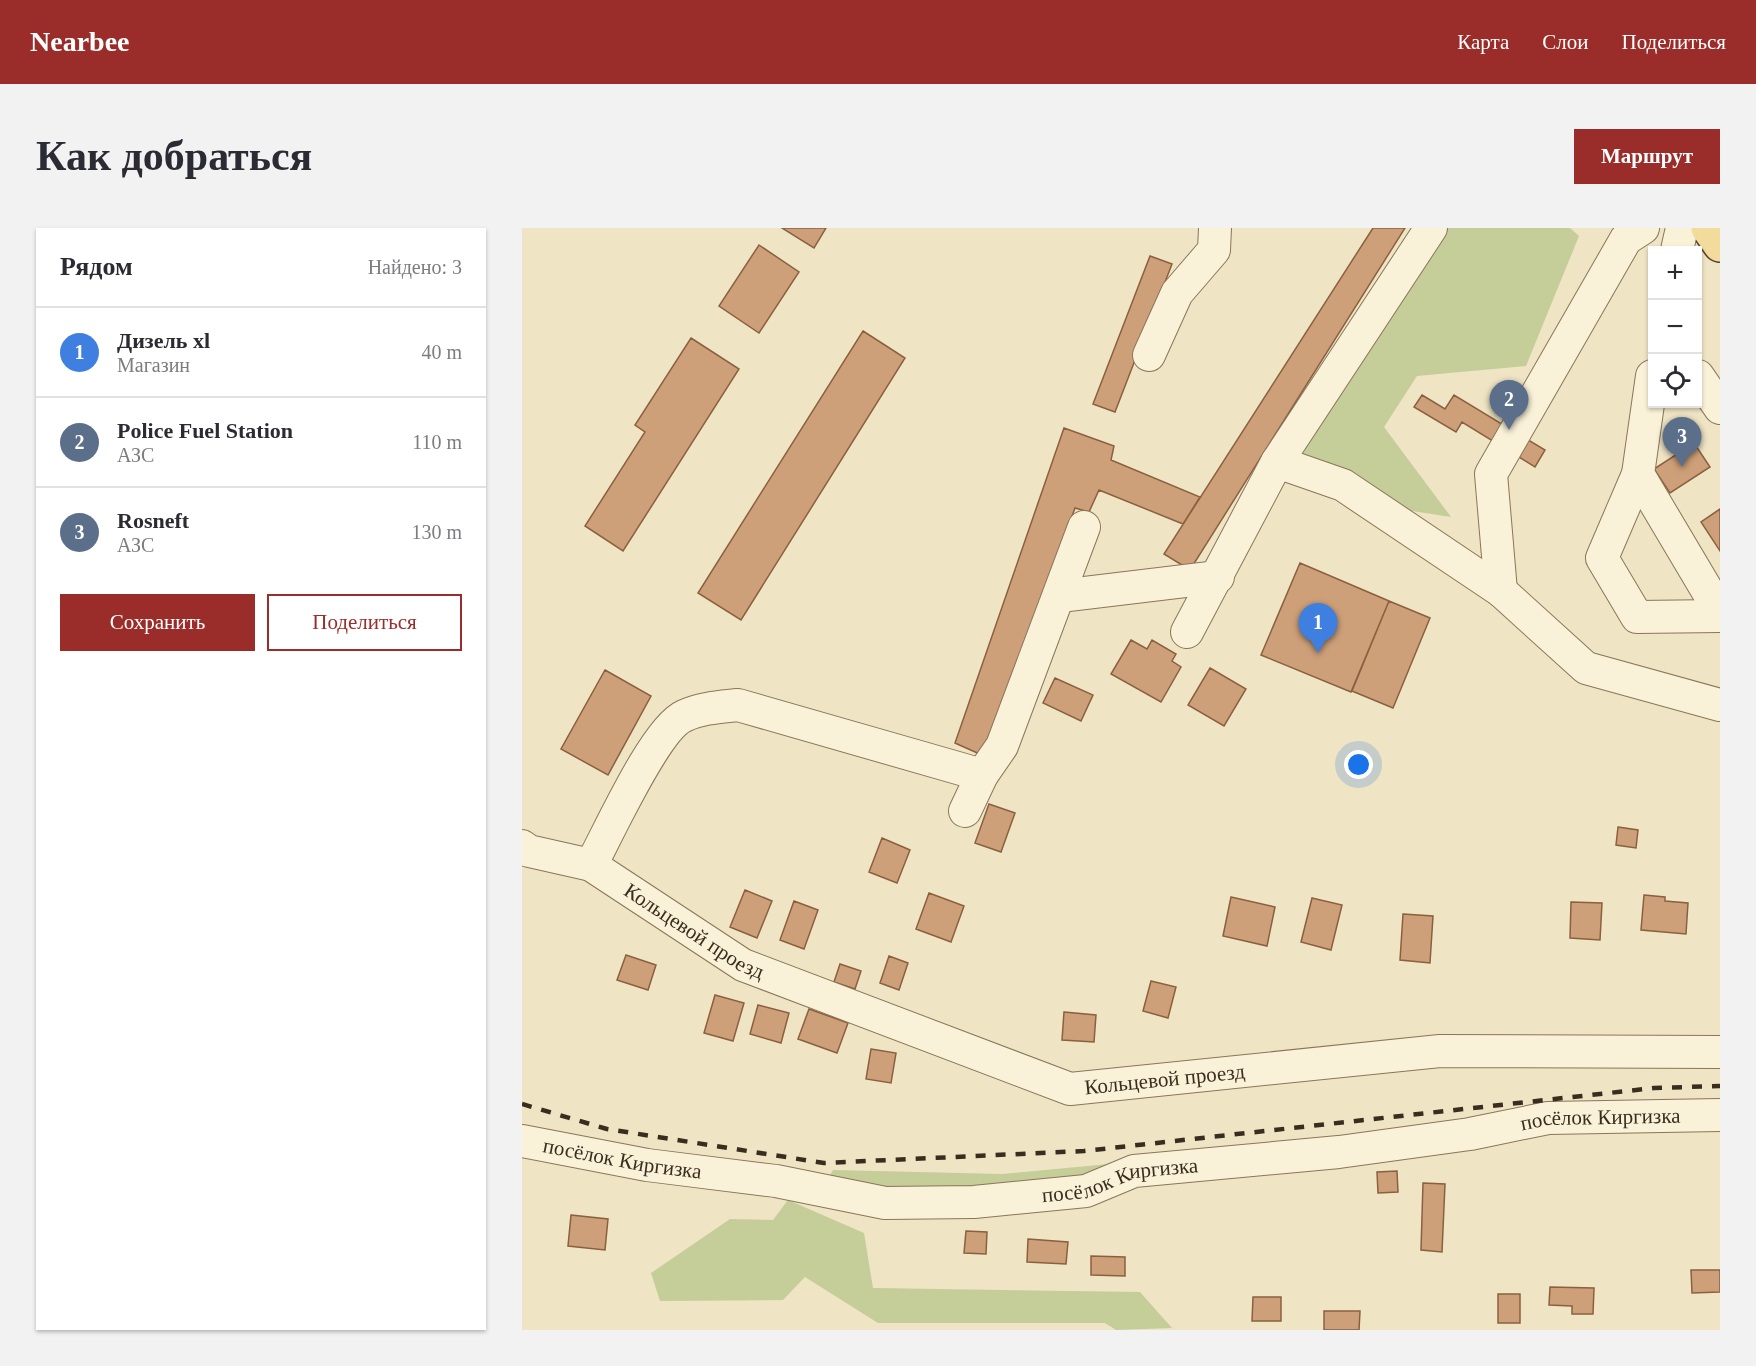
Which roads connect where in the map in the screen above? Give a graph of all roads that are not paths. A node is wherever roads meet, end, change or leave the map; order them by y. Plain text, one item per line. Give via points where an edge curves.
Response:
1 (1215, 228) edge
2 (1431, 228) edge
3 (1682, 228) edge
4 (1708, 228) edge
5 (1627, 232) edge
6 (1720, 245) edge
7 (1678, 246) edge
8 (1149, 355) dead end
9 (1702, 382) edge
10 (1648, 408) edge
11 (1720, 408) edge
12 (1277, 462) junction
13 (1638, 474) junction
14 (1084, 527) dead end
15 (1218, 577) junction
16 (1501, 591) junction
17 (1060, 596) junction
18 (1720, 614) edge
19 (1187, 632) dead end
20 (1720, 705) edge
21 (982, 775) junction
22 (965, 811) dead end
23 (522, 846) edge
24 (591, 865) junction
25 (1720, 1052) edge
26 (1720, 1115) edge
27 (522, 1141) edge

1 - 8 street via 1214,250 1177,293
2 - 12 street
3 - 7 street
4 - 6 main road
5 - 16 street via 1491,474
9 - 11 street
10 - 13 street
12 - 15 street
12 - 16 street via 1343,485
13 - 18 street
13 - 18 street via 1602,558 1637,617
14 - 17 street
15 - 17 street
15 - 19 street
16 - 20 street via 1586,668
17 - 21 street via 1002,746
21 - 22 street
21 - 24 street via 738,705 705,709 681,717 658,740
23 - 24 street, Кольцевой проезд
24 - 25 street, Кольцевой проезд via 743,965 1070,1089 1440,1051
26 - 27 street, посёлок Киргизка via 1548,1118 1470,1134 1339,1152 1134,1171 1086,1191 974,1202 885,1203 776,1180 647,1164

